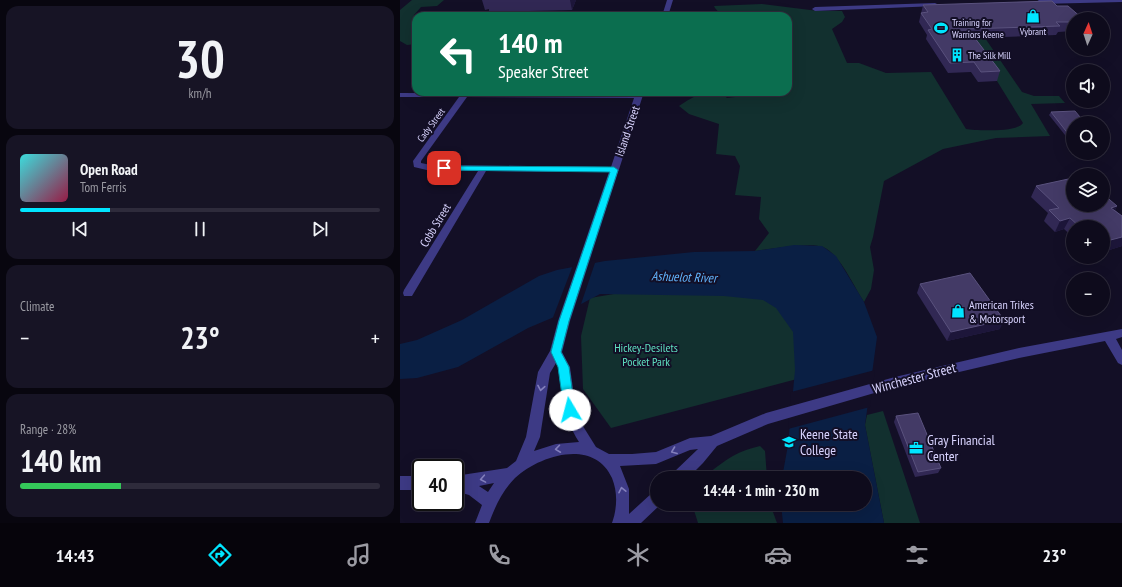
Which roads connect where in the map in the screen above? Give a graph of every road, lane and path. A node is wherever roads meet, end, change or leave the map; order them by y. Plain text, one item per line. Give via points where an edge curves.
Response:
1 (670, 0) edge
2 (1122, 0) edge
3 (1035, 2) edge
4 (938, 5) edge
5 (815, 9) dead end
6 (666, 12) edge
7 (400, 95) edge
8 (412, 95) edge
9 (464, 96) edge
10 (639, 96) edge
11 (484, 169) junction
12 (614, 170) junction
13 (408, 294) dead end
14 (1122, 333) edge
15 (1108, 336) junction
16 (556, 352) junction
17 (1122, 360) edge
18 (712, 442) junction
19 (591, 450) junction
20 (608, 460) junction
21 (516, 469) junction
22 (685, 471) edge
23 (464, 482) edge
24 (400, 483) edge
25 (412, 483) edge
26 (464, 487) edge
27 (490, 502) junction
28 (650, 504) edge
29 (482, 523) edge
30 (619, 523) edge
31 (630, 523) edge

1 - 6 street
2 - 3 street
4 - 5 street
7 - 8 street
9 - 11 street, Cady Street via 417,161 417,165 431,168
10 - 12 street, Island Street
11 - 12 street
11 - 13 street, Cobb Street
12 - 16 street, Island Street
14 - 15 street, Winchester Street
15 - 17 street
15 - 18 street, Winchester Street via 988,359 895,382 766,419
16 - 19 street via 564,367 570,410 576,426
16 -> 21 street, Island Street via 544,372 533,437
18 -> 20 street, Winchester Street via 690,444 656,458
18 - 22 street, Winchester Street
19 - 20 street
19 -> 21 street via 572,447 550,450 529,459
30 -> 20 street via 624,495 619,475
21 -> 23 street
21 - 27 street
24 - 25 street
26 - 27 street
27 - 29 street
28 - 31 street

